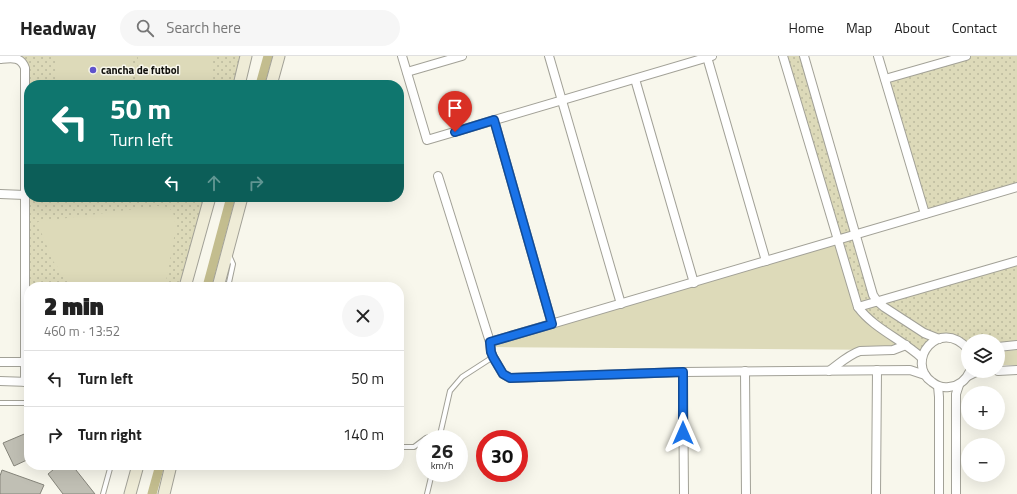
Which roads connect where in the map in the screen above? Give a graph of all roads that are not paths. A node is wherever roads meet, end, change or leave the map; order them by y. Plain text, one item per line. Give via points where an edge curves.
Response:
1 (246, 56) edge
2 (279, 56) edge
3 (402, 56) edge
4 (462, 56) edge
5 (549, 56) edge
6 (783, 56) edge
7 (804, 56) edge
8 (878, 56) edge
9 (966, 56) edge
10 (710, 57) edge
11 (0, 58) edge
12 (407, 72) junction
13 (635, 79) junction
14 (886, 79) junction
15 (25, 80) edge
16 (240, 80) edge
17 (272, 80) edge
18 (561, 100) junction
19 (494, 120) junction
20 (438, 176) dead end
21 (1017, 188) edge
22 (0, 194) edge
23 (24, 194) edge
24 (25, 202) edge
25 (209, 202) edge
26 (241, 202) edge
27 (925, 214) junction
28 (855, 234) junction
29 (838, 240) junction
30 (228, 250) junction
31 (766, 261) junction
32 (1017, 261) edge
33 (26, 282) edge
34 (187, 282) edge
35 (219, 282) edge
36 (229, 282) edge
37 (694, 283) junction
38 (877, 301) junction
39 (621, 304) junction
40 (858, 307) junction
41 (552, 324) junction
42 (939, 338) junction
43 (490, 342) junction
44 (961, 342) edge
45 (906, 345) junction
46 (1017, 345) edge
47 (1005, 346) edge
48 (493, 357) junction
49 (922, 358) junction
50 (0, 362) edge
51 (24, 362) edge
52 (877, 370) junction
53 (1017, 370) edge
54 (746, 371) junction
55 (828, 371) junction
56 (1005, 371) edge
57 (683, 372) junction
58 (925, 375) junction
59 (966, 378) edge
60 (0, 381) edge
61 (24, 382) edge
62 (959, 384) junction
63 (938, 386) junction
64 (0, 403) edge
65 (24, 403) edge
66 (442, 430) edge
67 (416, 446) edge
68 (404, 448) edge
69 (110, 470) edge
70 (137, 470) edge
71 (170, 470) edge
72 (430, 482) edge
73 (103, 494) edge
74 (130, 494) edge
75 (164, 494) edge
76 (427, 494) edge
77 (684, 494) edge
78 (746, 494) edge
79 (876, 494) edge
80 (938, 494) edge
81 (956, 494) edge

1 - 16 main road
2 - 17 main road
3 - 12 street
4 - 12 street
5 - 18 street
6 - 29 street
7 - 28 street
8 - 14 street
9 - 14 street
10 - 13 street
10 - 31 street
11 - 15 street via 17,58 22,62
12 - 19 street via 427,140
13 - 18 street
13 - 37 street
14 - 27 street
18 - 19 street
18 - 39 street
19 - 41 street
20 - 43 street
21 - 27 street
22 - 23 street
24 - 33 street
25 - 34 main road
26 - 30 main road
27 - 28 street
28 - 29 street
28 - 38 street
29 - 31 street
29 - 40 street
30 - 35 main road
30 - 36 lane via 233,264
31 - 37 street
32 - 38 street
37 - 39 street
38 - 40 street
38 - 42 street via 924,333
39 - 41 street
40 - 45 street via 866,318
41 - 43 street
42 - 44 street via 947,337
42 - 49 street via 927,346
43 - 48 street
45 - 49 street
45 - 55 street via 893,350 856,352
46 - 47 street
48 - 57 street via 503,374 510,378
48 - 66 lane via 462,377 450,390
49 - 58 street
50 - 51 street
52 - 55 street
52 - 58 street via 910,370
52 - 79 street
53 - 56 street
54 - 55 street
54 - 57 street
54 - 78 street
57 - 77 street
58 - 63 street
59 - 62 street
60 - 61 street
62 - 63 street via 945,388
62 - 81 street via 956,394
63 - 80 street
64 - 65 lane
67 - 68 lane
69 - 73 lane
70 - 74 main road
71 - 75 main road
72 - 76 lane

